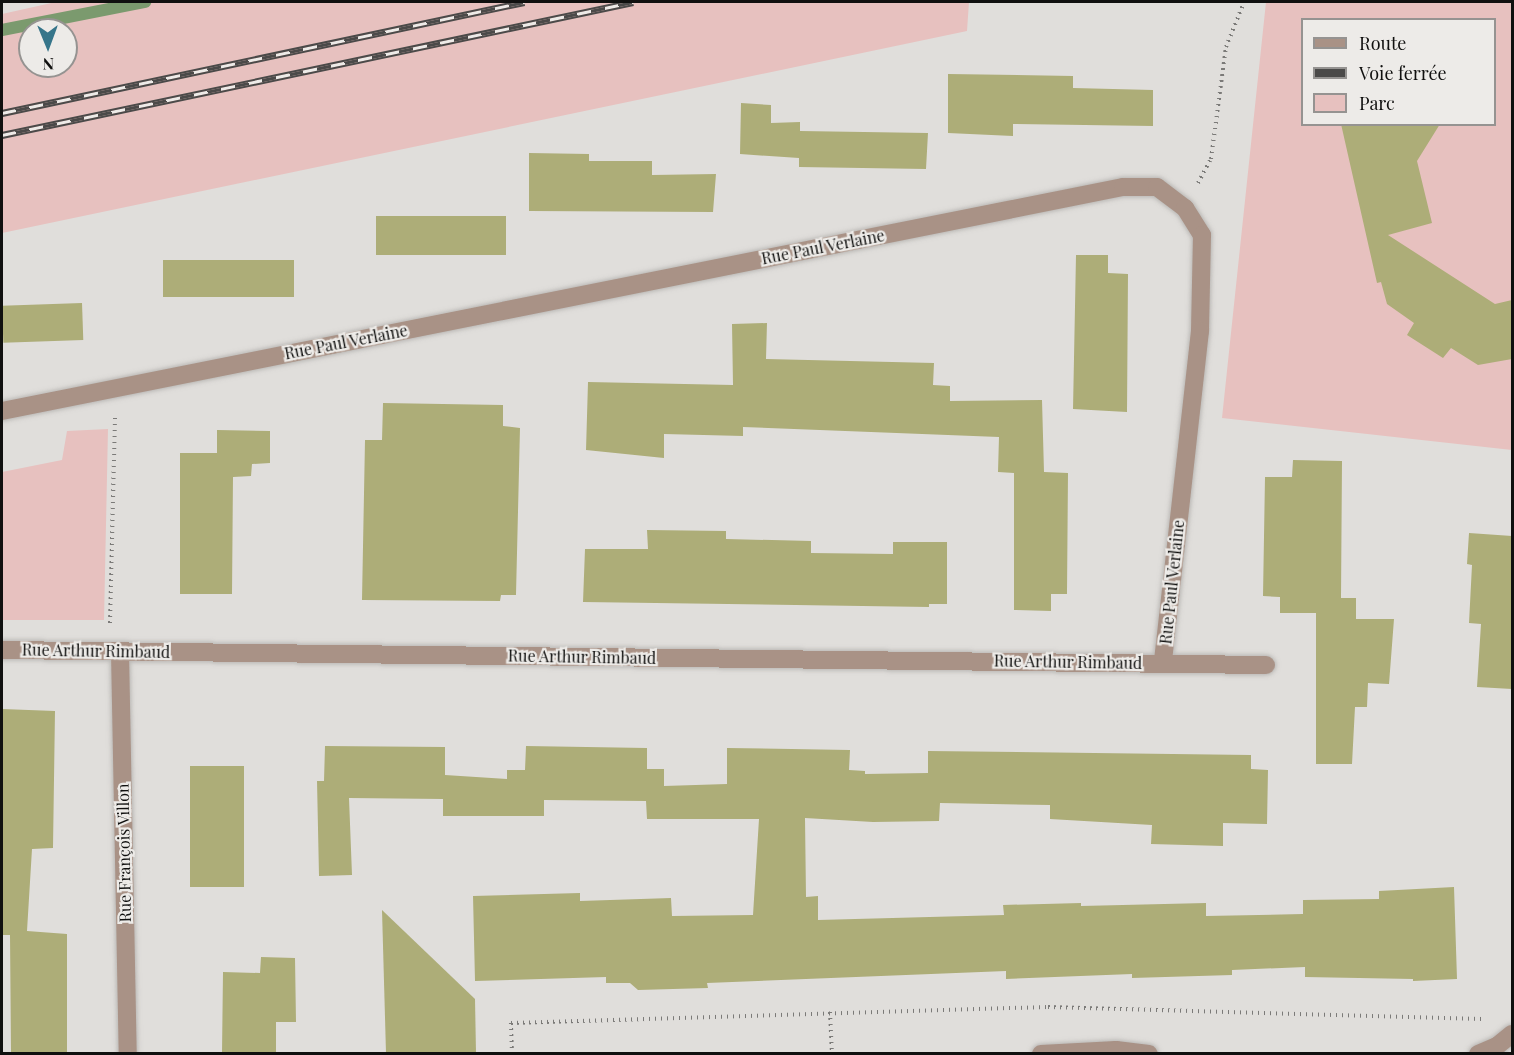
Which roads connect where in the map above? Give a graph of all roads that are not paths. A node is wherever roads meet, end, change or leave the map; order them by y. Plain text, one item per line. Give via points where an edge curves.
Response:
1 (2, 411) edge
2 (2, 650) edge
3 (120, 652) junction
4 (1163, 663) junction
5 (1266, 665) dead end
6 (1512, 1034) edge
7 (128, 1053) edge
8 (1041, 1053) edge
9 (1149, 1053) edge
10 (1478, 1053) edge

1 - 4 street, Rue Paul Verlaine via 1123,187 1158,187 1185,208 1202,235 1200,332
2 - 3 street, Rue Arthur Rimbaud
3 - 4 street, Rue Arthur Rimbaud
3 - 7 street, Rue François Villon
4 - 5 street, Rue Arthur Rimbaud
6 - 10 street via 1497,1046
8 - 9 street

